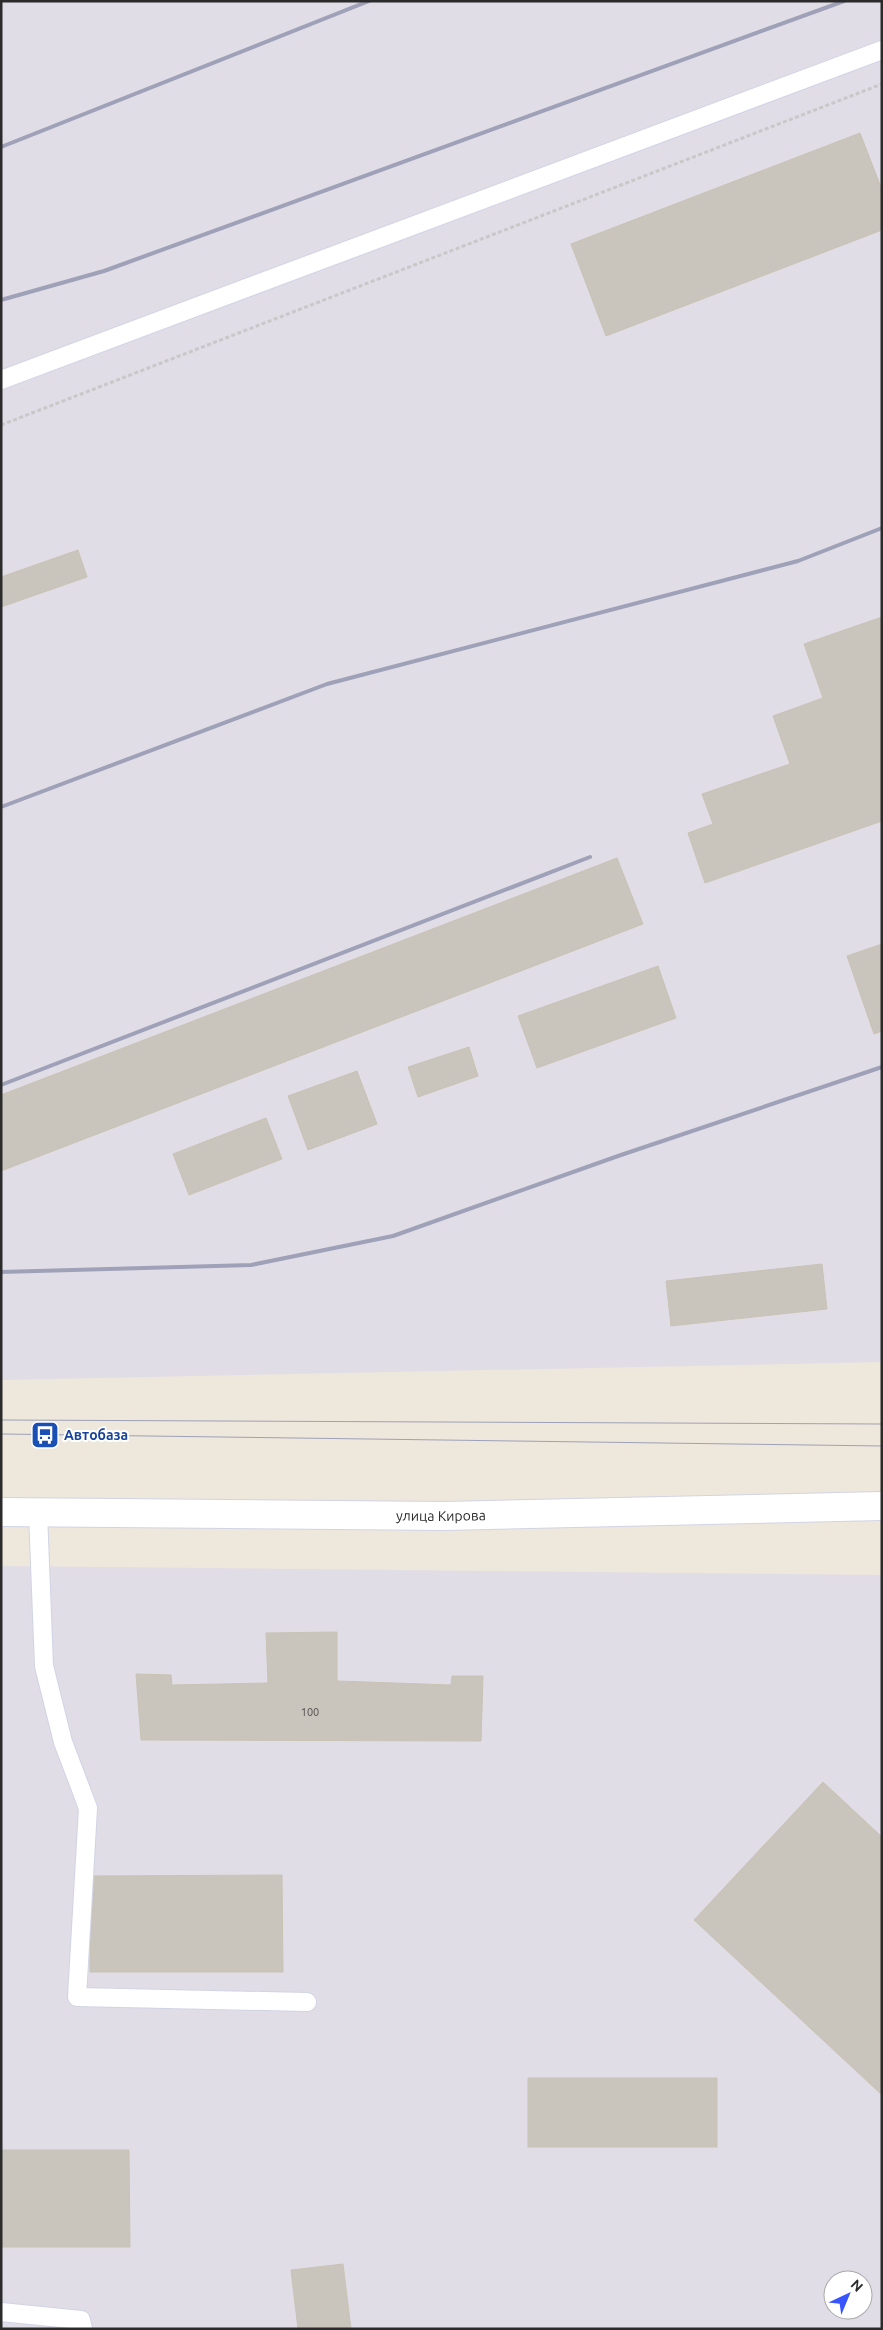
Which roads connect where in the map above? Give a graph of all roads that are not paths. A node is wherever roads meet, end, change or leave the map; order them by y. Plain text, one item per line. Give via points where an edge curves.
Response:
1 (882, 50) edge
2 (1, 380) edge
3 (882, 1506) edge
4 (1, 1512) edge
5 (38, 1513) junction
6 (307, 2002) dead end
7 (1, 2312) edge
8 (83, 2329) edge

1 - 2 lane
3 - 5 main road, улица Кирова via 444,1516
4 - 5 main road, улица Кирова
5 - 6 lane via 44,1666 63,1742 88,1808 76,1997
7 - 8 lane via 81,2320

